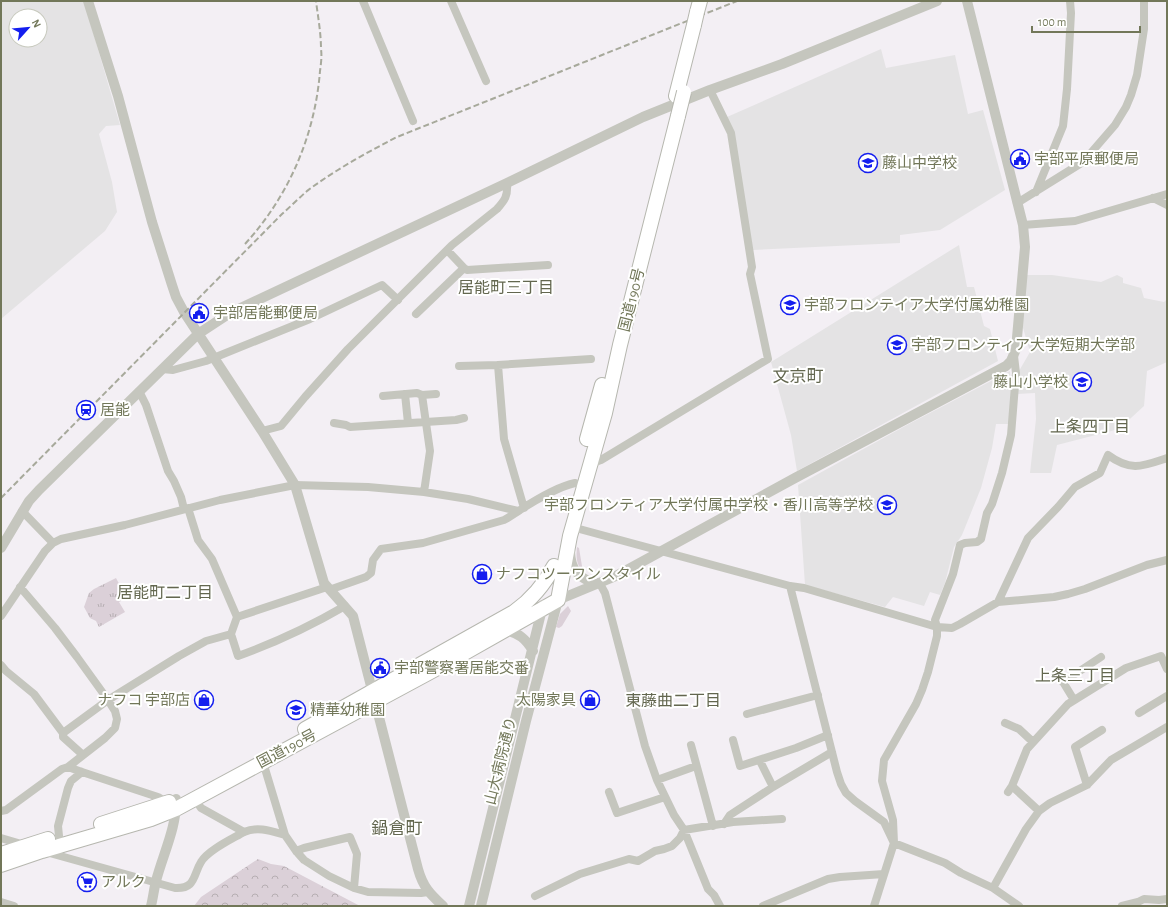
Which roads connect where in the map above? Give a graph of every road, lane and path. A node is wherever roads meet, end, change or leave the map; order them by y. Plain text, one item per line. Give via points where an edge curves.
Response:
1 (88, 1) edge
2 (363, 1) edge
3 (451, 1) edge
4 (937, 1) edge
5 (967, 1) edge
6 (1070, 1) edge
7 (1144, 1) edge
8 (701, 12) edge
9 (486, 81) dead end
10 (710, 90) junction
11 (674, 118) junction
12 (413, 121) dead end
13 (507, 183) junction
14 (1036, 192) junction
15 (1167, 194) edge
16 (1153, 198) junction
17 (1018, 203) junction
18 (1167, 205) edge
19 (1023, 225) junction
20 (448, 251) junction
21 (548, 265) dead end
22 (464, 268) junction
23 (398, 300) junction
24 (416, 314) dead end
25 (198, 334) junction
26 (1014, 356) junction
27 (214, 357) junction
28 (591, 359) dead end
29 (498, 365) junction
30 (459, 366) dead end
31 (162, 369) junction
32 (139, 391) junction
33 (405, 394) junction
34 (436, 394) dead end
35 (422, 395) junction
36 (383, 396) dead end
37 (464, 418) dead end
38 (426, 422) junction
39 (334, 423) dead end
40 (408, 423) junction
41 (262, 431) junction
42 (1167, 458) edge
43 (589, 464) junction
44 (575, 483) junction
45 (295, 485) junction
46 (424, 492) junction
47 (186, 509) junction
48 (521, 509) junction
49 (22, 511) junction
50 (571, 531) junction
51 (53, 543) junction
52 (1, 548) edge
53 (661, 550) junction
54 (1167, 560) edge
55 (554, 566) junction
56 (597, 583) junction
57 (790, 586) junction
58 (20, 587) junction
59 (328, 589) junction
60 (558, 600) junction
61 (998, 602) junction
62 (345, 606) junction
63 (543, 606) junction
64 (1, 616) edge
65 (237, 617) junction
66 (937, 627) junction
67 (505, 630) junction
68 (231, 634) junction
69 (533, 651) junction
70 (442, 653) junction
71 (1101, 657) dead end
72 (1, 665) edge
73 (1167, 669) edge
74 (818, 696) junction
75 (1167, 696) edge
76 (373, 697) junction
77 (108, 700) junction
78 (1074, 700) junction
79 (1140, 713) dead end
80 (747, 714) dead end
81 (1005, 723) dead end
82 (1167, 726) edge
83 (1102, 730) dead end
84 (63, 733) junction
85 (828, 735) junction
86 (733, 740) dead end
87 (1033, 742) junction
88 (691, 745) dead end
89 (832, 752) junction
90 (84, 755) junction
91 (760, 760) junction
92 (263, 762) junction
93 (696, 766) junction
94 (68, 767) junction
95 (82, 772) junction
96 (657, 780) junction
97 (1087, 785) junction
98 (773, 787) junction
99 (610, 792) dead end
100 (665, 797) junction
101 (194, 800) junction
102 (173, 804) junction
103 (1, 811) edge
104 (1039, 811) junction
105 (782, 819) dead end
106 (724, 824) junction
107 (713, 826) junction
108 (684, 830) junction
109 (244, 832) junction
110 (285, 835) junction
111 (59, 836) junction
112 (1, 838) edge
113 (894, 843) junction
114 (1, 844) edge
115 (32, 847) junction
116 (1, 849) edge
117 (296, 851) junction
118 (1, 854) edge
119 (1, 865) edge
120 (884, 874) junction
121 (156, 882) junction
122 (354, 888) junction
123 (993, 888) junction
124 (428, 892) junction
125 (535, 896) dead end
126 (1167, 899) edge
127 (1, 902) edge
128 (1139, 904) edge
129 (14, 906) edge
130 (151, 906) edge
131 (443, 906) edge
132 (469, 906) edge
133 (481, 906) edge
134 (720, 906) edge
135 (763, 906) edge
136 (874, 906) edge
137 (1019, 906) edge
138 (1122, 906) edge

1 - 25 street via 172,285 176,297
2 - 12 street
3 - 9 street
4 - 10 street via 782,64
5 - 17 street
6 - 14 street via 1063,126
7 - 14 street via 1144,29 1137,75 1126,107 1115,125 1083,162
8 - 11 highway, 国道190号, bridge
10 - 13 street via 642,117
10 - 43 street via 731,134 752,267 750,274 768,359 601,460
11 - 43 highway, 国道190号 via 605,413
11 - 44 highway, 国道190号
13 - 20 street via 503,203
13 - 25 street via 230,313
14 - 17 street
15 - 16 street
16 - 18 street
16 - 19 street via 1075,220
17 - 19 street
19 - 26 street via 1025,247
20 - 22 street
20 - 23 street
21 - 22 street via 467,270
22 - 24 street
23 - 27 street via 382,285 310,319
23 - 41 street via 348,349 282,426
25 - 27 street
25 - 31 street
26 - 53 street via 1002,368
26 - 66 street via 1014,415 1002,473 980,539 977,542 960,545 953,574 935,620
27 - 31 street via 172,370
27 - 41 street
28 - 29 street
29 - 30 street
29 - 48 street via 504,439
31 - 32 street
32 - 47 street via 168,471
32 - 49 street via 39,490
33 - 35 street
33 - 36 street
33 - 40 street
34 - 35 street
35 - 38 street
37 - 38 street
38 - 40 street
38 - 46 street via 430,451
39 - 40 street via 350,427
41 - 45 street
42 - 61 street via 1142,466 1130,465 1108,455 1100,473 1075,487 1028,538
43 - 50 highway, 国道190号
44 - 48 street
44 - 55 highway, 国道190号
45 - 46 street
45 - 47 street
45 - 59 street
46 - 48 street
47 - 51 street
47 - 65 street via 198,540 212,559
48 - 59 street via 514,516 504,520 423,543 381,549 373,560 371,573 366,577
49 - 51 street
49 - 52 street
50 - 53 street
50 - 56 street via 572,567 582,578
50 - 60 highway, 国道190号
51 - 58 street
53 - 56 street via 616,576
53 - 57 street
54 - 61 street via 1068,594
55 - 63 highway, 国道190号
55 - 70 highway, 国道190号 via 541,587 524,606
56 - 60 street
56 - 96 street via 605,593 645,746
57 - 66 street
57 - 74 street
58 - 64 street
58 - 77 street via 58,632
59 - 62 street
59 - 65 street
60 - 63 highway, 国道190号
60 - 133 street, 山大病院通り
61 - 66 street via 952,628
62 - 68 street via 288,637 238,656
62 - 76 street via 353,616
63 - 67 highway, 国道190号
63 - 69 street, 山大病院通り
63 - 70 highway, 国道190号 via 456,649
65 - 68 street
66 - 113 street via 933,653 922,690 884,760 882,781 893,820
67 - 69 street via 520,635
67 - 76 highway, 国道190号
68 - 77 street via 194,647
69 - 132 street, 山大病院通り
70 - 76 highway, 国道190号
71 - 78 street via 1060,680
72 - 84 street via 34,694
73 - 78 street via 1161,656 1135,664
74 - 80 street
74 - 85 street
75 - 79 street
76 - 92 highway, 国道190号
76 - 102 highway, 国道190号
76 - 124 street via 418,869
77 - 84 street
77 - 90 street via 117,719 115,728
78 - 87 street
81 - 87 street via 1019,729
82 - 97 street via 1111,760
83 - 97 street via 1075,747
84 - 90 street via 63,737
85 - 89 street
85 - 91 street
86 - 91 street via 740,766
87 - 104 street via 1027,749 1010,789
88 - 93 street
89 - 98 street
89 - 113 street via 846,794 884,822
90 - 94 street
91 - 98 street
92 - 101 highway, 国道190号
92 - 110 street
93 - 96 street
93 - 107 street
94 - 95 street
94 - 103 street
95 - 102 street via 158,796
95 - 111 street via 68,788 58,826
96 - 100 street
97 - 104 street
98 - 106 street via 730,815
99 - 100 street via 617,813
100 - 108 street
101 - 102 highway, 国道190号
101 - 109 street via 201,808
102 - 111 highway, 国道190号
102 - 115 highway, 国道190号 via 150,819
102 - 121 street via 170,838
104 - 123 street
105 - 106 street
106 - 107 street
107 - 108 street
108 - 125 street via 672,846 655,851 638,861 629,859 580,874
108 - 134 street via 708,889
109 - 110 street via 258,828
109 - 121 street via 206,856 191,883 182,888 175,888
110 - 117 street
111 - 115 highway, 国道190号
112 - 115 street
113 - 120 street
113 - 123 street via 936,859
114 - 116 street
115 - 118 highway, 国道190号
115 - 119 highway, 国道190号
115 - 121 street
117 - 122 street via 304,860 328,876
117 - 122 street via 350,837 357,854
120 - 135 street via 828,879
120 - 136 street
121 - 130 street
122 - 124 street via 368,892
123 - 137 street
124 - 131 street
126 - 128 street via 1144,898
127 - 129 street
128 - 138 street

